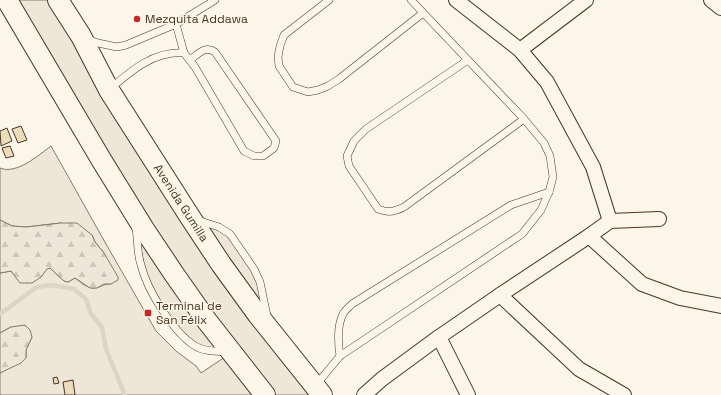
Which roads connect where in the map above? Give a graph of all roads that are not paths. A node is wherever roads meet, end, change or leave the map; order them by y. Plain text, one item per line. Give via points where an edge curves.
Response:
1 (7, 0) edge
2 (58, 0) edge
3 (214, 0) edge
4 (329, 0) edge
5 (411, 0) edge
6 (456, 0) edge
7 (586, 0) edge
8 (711, 0) edge
9 (721, 8) edge
10 (423, 13) junction
11 (176, 24) junction
12 (81, 36) junction
13 (520, 50) junction
14 (184, 53) junction
15 (190, 60) junction
16 (468, 60) junction
17 (109, 90) junction
18 (524, 119) junction
19 (549, 192) junction
20 (135, 215) junction
21 (659, 219) dead end
22 (610, 221) junction
23 (589, 236) junction
24 (500, 294) junction
25 (721, 306) edge
26 (440, 337) junction
27 (232, 352) junction
28 (340, 356) junction
29 (318, 391) edge
30 (265, 395) edge
31 (364, 395) edge
32 (468, 395) edge
33 (624, 395) edge

1 - 20 main road
2 - 12 main road, Avenida Gumilla
3 - 11 lane
4 - 10 lane via 284,35 280,46 279,66 294,87 308,92 328,86 339,79
5 - 10 lane
6 - 13 street
7 - 13 street
8 - 9 street
10 - 16 lane
11 - 12 lane via 117,48
11 - 14 lane
12 - 17 main road, Avenida Gumilla
13 - 22 street via 547,82 593,167
14 - 15 lane
14 - 17 lane via 173,52 157,56 131,71
15 - 15 lane via 244,151 254,156 263,156 274,148 276,141 215,52 206,49
16 - 18 lane
16 - 18 lane via 366,130 354,141 347,156 349,166 378,209 394,212 404,207
17 - 29 main road, Avenida Gumilla via 221,264
18 - 19 lane via 544,143 550,156 553,177
19 - 28 lane via 541,210 522,234
19 - 28 lane via 510,205 352,304 344,312 339,325
20 - 27 main road via 207,321
20 - 27 lane via 140,264 160,306 180,333 195,346 205,350
21 - 22 street
22 - 23 street
23 - 24 street
23 - 25 street via 642,284 680,298
24 - 26 street
24 - 33 street via 579,369
26 - 31 street
26 - 32 street
27 - 30 main road
28 - 29 lane

